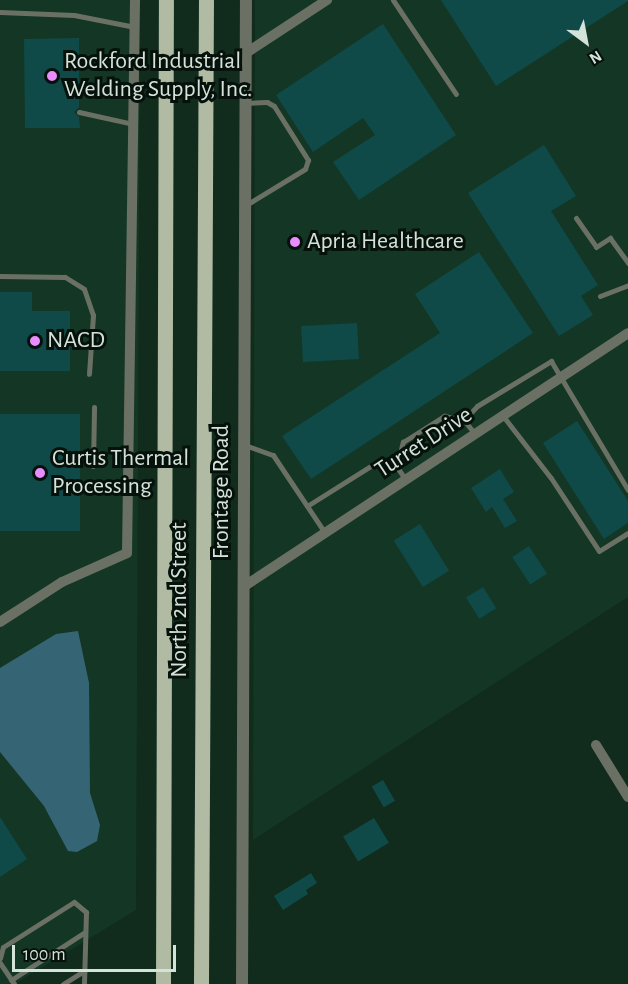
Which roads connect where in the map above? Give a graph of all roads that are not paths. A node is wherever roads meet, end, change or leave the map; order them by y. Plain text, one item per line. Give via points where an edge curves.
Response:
1 (135, 0) edge
2 (166, 0) edge
3 (206, 0) edge
4 (246, 0) edge
5 (327, 0) edge
6 (393, 0) edge
7 (0, 12) edge
8 (135, 27) junction
9 (246, 53) junction
10 (456, 94) dead end
11 (246, 102) junction
12 (79, 112) dead end
13 (133, 124) junction
14 (245, 206) junction
15 (576, 218) dead end
16 (628, 263) edge
17 (0, 276) edge
18 (628, 285) edge
19 (600, 296) dead end
20 (628, 333) edge
21 (88, 374) dead end
22 (561, 377) junction
23 (94, 407) dead end
24 (503, 416) junction
25 (464, 420) junction
26 (475, 434) junction
27 (243, 444) junction
28 (93, 466) dead end
29 (397, 467) junction
30 (406, 480) junction
31 (628, 490) edge
32 (307, 506) junction
33 (628, 532) edge
34 (325, 533) junction
35 (243, 587) junction
36 (0, 622) edge
37 (596, 745) dead end
38 (628, 797) edge
39 (85, 932) junction
40 (0, 958) edge
41 (0, 963) edge
42 (84, 970) junction
43 (13, 982) edge
44 (63, 984) edge
45 (84, 984) edge
46 (163, 984) edge
47 (201, 984) edge
48 (242, 984) edge

1 - 8 street
2 - 46 main road, North 2nd Street
3 - 47 main road, North 2nd Street
4 - 9 street, Frontage Road
5 - 9 street
6 - 10 lane
7 - 8 lane via 74,15
8 - 13 street
9 - 11 street, Frontage Road
11 - 14 street, Frontage Road
11 - 14 lane via 274,106 308,160 305,169
12 - 13 lane
13 - 36 street via 126,553 62,582
14 - 27 street, Frontage Road
15 - 16 lane via 596,248 610,238
17 - 21 lane via 65,277 84,289 93,315
18 - 19 lane
20 - 22 street, Turret Drive
22 - 24 street, Turret Drive
22 - 25 lane via 551,362 477,406
22 - 31 lane
23 - 28 lane
24 - 26 street, Turret Drive
24 - 33 lane via 551,478 599,551
25 - 26 lane
25 - 29 lane via 444,416 403,442
26 - 30 street, Turret Drive
27 - 32 lane via 273,455
27 - 35 street, Frontage Road
29 - 30 lane
29 - 32 lane via 377,462
30 - 34 street, Turret Drive
32 - 34 lane
34 - 35 street, Turret Drive
35 - 48 street, Frontage Road
37 - 38 street
39 - 40 lane via 86,912 74,902 3,948
39 - 42 lane
39 - 43 lane
41 - 43 lane
42 - 44 lane
42 - 45 lane

